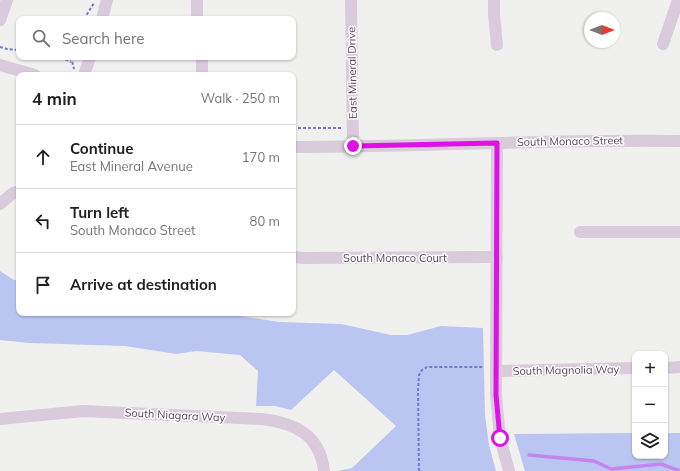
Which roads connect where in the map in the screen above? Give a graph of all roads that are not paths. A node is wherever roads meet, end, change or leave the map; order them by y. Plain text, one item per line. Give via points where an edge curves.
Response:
1 (7, 0) edge
2 (107, 0) edge
3 (197, 0) edge
4 (351, 0) edge
5 (494, 0) edge
6 (678, 0) edge
7 (103, 16) edge
8 (197, 16) edge
9 (0, 20) edge
10 (663, 44) dead end
11 (497, 45) dead end
12 (88, 60) edge
13 (202, 60) edge
14 (0, 65) edge
15 (24, 72) edge
16 (80, 72) edge
17 (202, 72) edge
18 (680, 141) edge
19 (497, 143) junction
20 (353, 146) junction
21 (296, 147) edge
22 (16, 192) edge
23 (0, 204) edge
24 (580, 232) dead end
25 (680, 232) edge
26 (296, 257) edge
27 (497, 257) junction
28 (496, 367) junction
29 (632, 368) edge
30 (668, 368) edge
31 (680, 368) edge
32 (0, 419) edge
33 (324, 471) edge
34 (509, 471) edge

1 - 9 street
2 - 7 street
3 - 8 street
4 - 20 street, East Mineral Drive
5 - 11 street
6 - 10 street
12 - 16 street
13 - 17 street
14 - 15 street
18 - 19 street, South Monaco Street
19 - 20 street, South Monaco Street
19 - 27 street
20 - 21 street, South Monaco Street
22 - 23 street
24 - 25 street
26 - 27 street, South Monaco Court
27 - 28 street
28 - 29 street, South Magnolia Way
28 - 34 street via 500,438
30 - 31 street
32 - 33 street, South Niagara Way via 94,411 278,421 300,429 313,442

